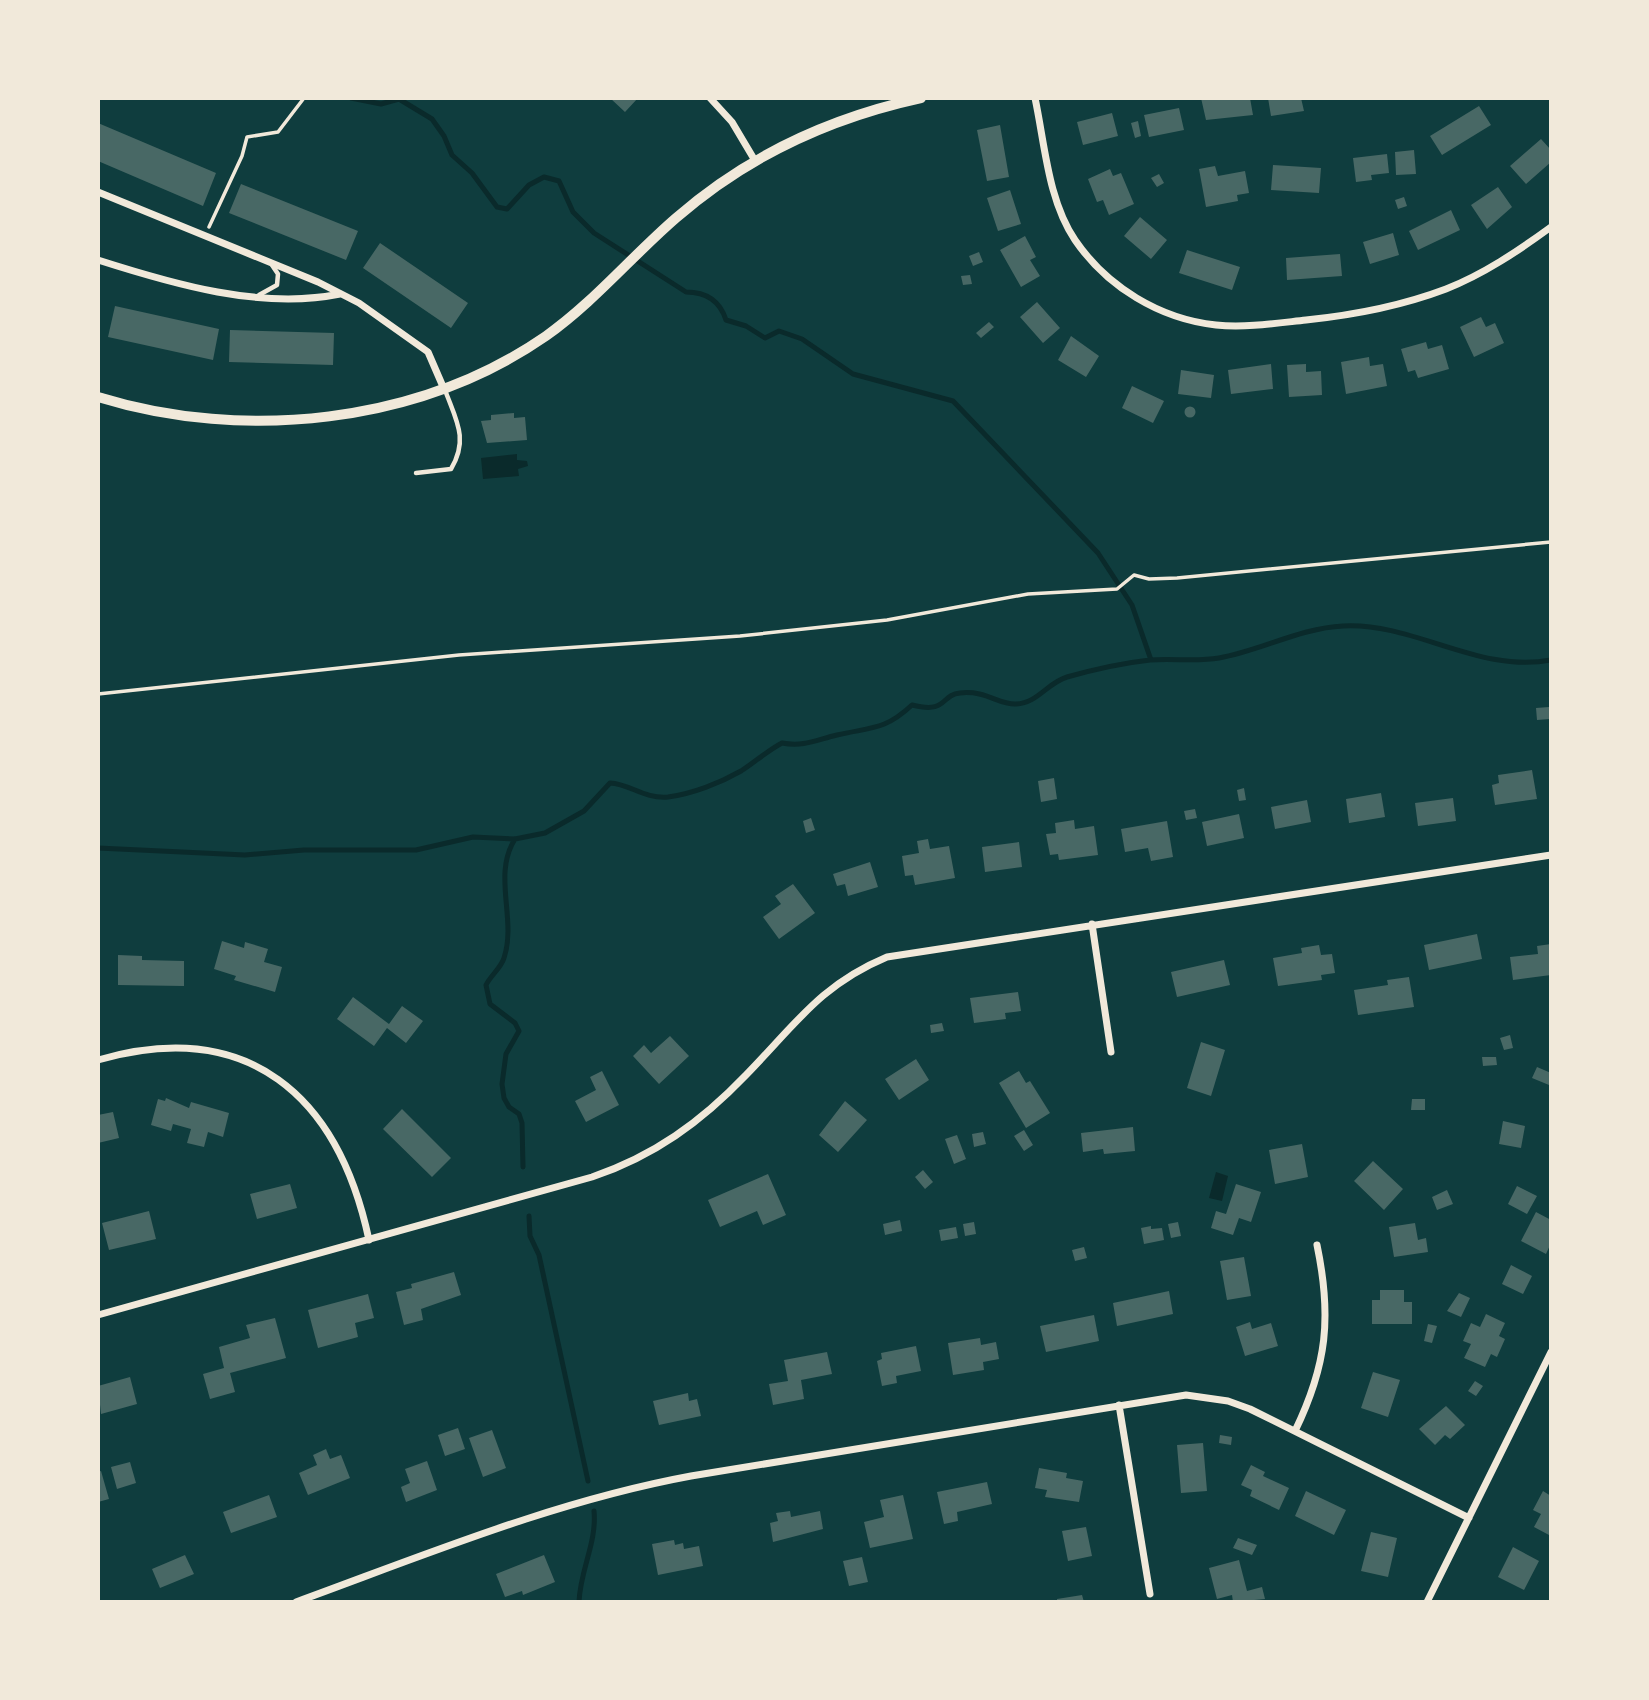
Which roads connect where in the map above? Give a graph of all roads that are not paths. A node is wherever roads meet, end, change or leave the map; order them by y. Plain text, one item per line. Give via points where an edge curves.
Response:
1 (710, 98) edge
2 (921, 98) edge
3 (1035, 98) edge
4 (891, 101) edge
5 (754, 159) junction
6 (98, 192) edge
7 (1551, 227) edge
8 (98, 260) edge
9 (269, 261) junction
10 (340, 294) junction
11 (255, 296) junction
12 (444, 389) junction
13 (98, 397) edge
14 (416, 473) dead end
15 (1551, 855) edge
16 (1092, 925) junction
17 (1111, 1052) dead end
18 (98, 1060) edge
19 (369, 1240) junction
20 (1317, 1245) dead end
21 (98, 1315) edge
22 (1551, 1352) edge
23 (1119, 1405) junction
24 (1296, 1431) junction
25 (1469, 1518) junction
26 (1150, 1594) dead end
27 (296, 1602) edge
28 (1427, 1602) edge

1 - 5 street via 732,122
2 - 4 street
3 - 7 street via 1054,190 1076,241 1125,292 1175,317 1217,326 1267,324 1396,305 1482,272
4 - 5 street
5 - 12 street via 675,218 568,319 523,350
6 - 9 street
8 - 11 street via 201,288
9 - 10 street
9 - 11 lane via 278,274 277,285
10 - 11 street via 314,299
10 - 12 street via 428,352
12 - 13 street via 353,412 267,421 175,415
12 - 14 lane via 459,428 461,452 451,469
15 - 16 street
16 - 17 street
16 - 19 street via 905,952 860,968 812,1003 721,1099 660,1148 593,1177
18 - 19 street via 133,1050 192,1046 263,1069 299,1097 337,1150
19 - 21 street
20 - 24 street via 1325,1282 1326,1338 1313,1391
22 - 25 street
23 - 24 street via 1205,1396 1250,1409
23 - 26 street
23 - 27 street via 618,1491
24 - 25 street
25 - 28 street

